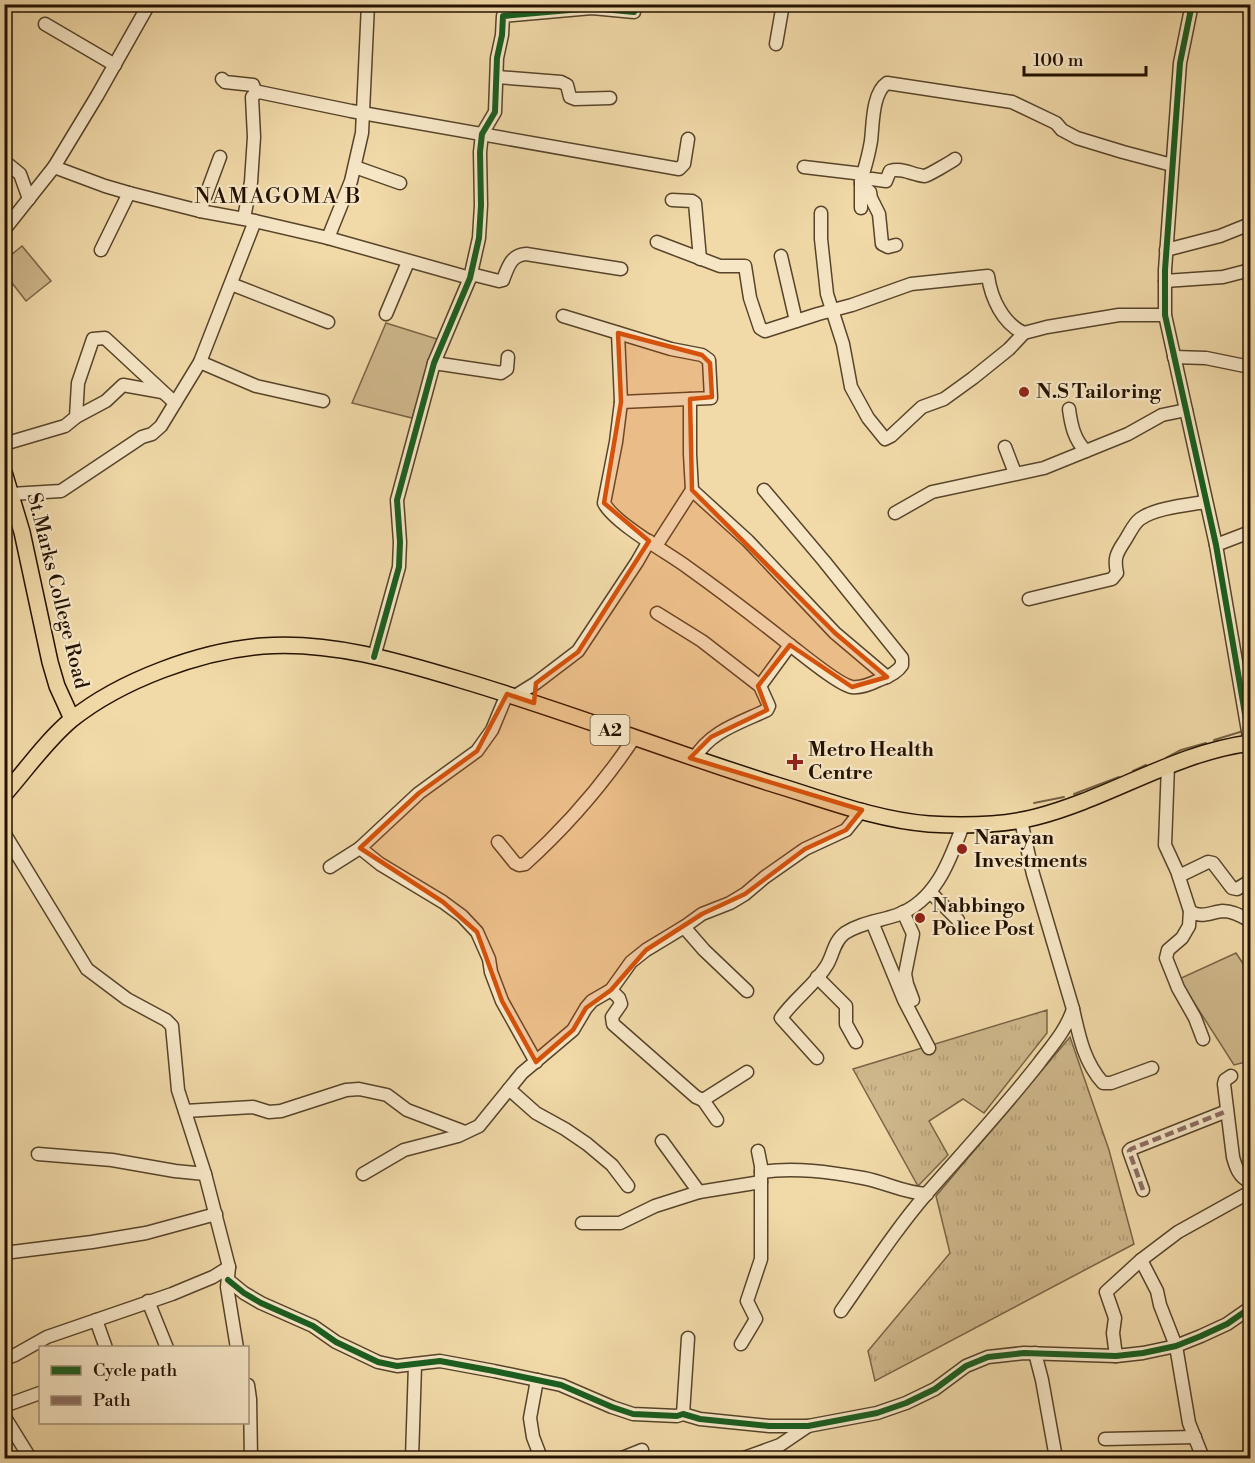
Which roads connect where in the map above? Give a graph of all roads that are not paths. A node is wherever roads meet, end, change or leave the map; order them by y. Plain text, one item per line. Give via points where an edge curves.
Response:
1 (149, 4) edge
2 (368, 4) edge
3 (783, 4) edge
4 (1192, 4) edge
5 (503, 10) edge
6 (634, 12) dead end
7 (45, 24) dead end
8 (776, 44) dead end
9 (115, 65) junction
10 (497, 77) junction
11 (222, 79) dead end
12 (256, 93) junction
13 (610, 98) dead end
14 (363, 113) junction
15 (482, 134) junction
16 (687, 140) dead end
17 (220, 157) dead end
18 (955, 159) dead end
19 (4, 161) edge
20 (1172, 165) junction
21 (54, 167) junction
22 (355, 167) junction
23 (804, 167) dead end
24 (862, 180) junction
25 (400, 183) dead end
26 (129, 192) junction
27 (29, 199) junction
28 (672, 200) dead end
29 (861, 208) dead end
30 (200, 211) junction
31 (821, 213) dead end
32 (249, 220) junction
33 (1251, 224) edge
34 (4, 230) edge
35 (328, 238) junction
36 (657, 242) dead end
37 (896, 245) dead end
38 (101, 250) dead end
39 (1166, 250) junction
40 (781, 256) dead end
41 (700, 259) junction
42 (408, 262) junction
43 (621, 269) dead end
44 (1251, 270) edge
45 (471, 276) junction
46 (1165, 282) junction
47 (231, 284) junction
48 (833, 311) junction
49 (386, 314) dead end
50 (1165, 315) junction
51 (563, 316) dead end
52 (796, 321) junction
53 (328, 322) dead end
54 (618, 333) junction
55 (1024, 333) junction
56 (508, 357) dead end
57 (1174, 357) junction
58 (200, 362) junction
59 (434, 363) junction
60 (1251, 367) edge
61 (162, 392) junction
62 (690, 399) junction
63 (323, 401) dead end
64 (621, 402) junction
65 (175, 403) junction
66 (1069, 409) dead end
67 (1185, 410) junction
68 (76, 417) junction
69 (4, 444) edge
70 (1005, 447) dead end
71 (1086, 451) junction
72 (4, 472) edge
73 (1015, 473) junction
74 (692, 490) junction
75 (764, 490) dead end
76 (11, 494) junction
77 (1205, 502) junction
78 (895, 513) dead end
79 (1251, 532) edge
80 (652, 544) junction
81 (1216, 544) junction
82 (1029, 599) dead end
83 (657, 613) dead end
84 (790, 645) junction
85 (374, 657) junction
86 (887, 677) junction
87 (536, 683) junction
88 (760, 686) junction
89 (511, 695) junction
90 (534, 703) junction
91 (72, 719) junction
92 (634, 738) junction
93 (1250, 743) edge
94 (694, 759) junction
95 (1168, 765) junction
96 (4, 795) edge
97 (862, 810) junction
98 (1021, 821) junction
99 (963, 825) junction
100 (4, 833) edge
101 (498, 842) dead end
102 (360, 848) junction
103 (330, 867) dead end
104 (1179, 876) junction
105 (1251, 881) edge
106 (930, 892) junction
107 (1190, 911) junction
108 (903, 912) junction
109 (958, 920) dead end
110 (1251, 921) edge
111 (872, 922) junction
112 (684, 927) junction
113 (817, 977) junction
114 (610, 990) junction
115 (747, 991) dead end
116 (916, 1008) dead end
117 (1073, 1009) junction
118 (1203, 1039) dead end
119 (856, 1042) dead end
120 (929, 1048) dead end
121 (817, 1058) dead end
122 (536, 1062) junction
123 (1152, 1068) dead end
124 (747, 1072) dead end
125 (1231, 1077) dead end
126 (509, 1089) junction
127 (703, 1100) junction
128 (1227, 1111) junction
129 (185, 1112) junction
130 (717, 1120) dead end
131 (465, 1132) junction
132 (662, 1142) dead end
133 (758, 1151) dead end
134 (39, 1154) dead end
135 (206, 1174) junction
136 (363, 1174) dead end
137 (761, 1177) junction
138 (1251, 1182) edge
139 (628, 1186) dead end
140 (1143, 1190) dead end
141 (699, 1192) junction
142 (1251, 1192) edge
143 (927, 1194) junction
144 (216, 1214) junction
145 (582, 1223) dead end
146 (4, 1253) edge
147 (1141, 1260) junction
148 (229, 1267) junction
149 (228, 1280) junction
150 (148, 1301) junction
151 (1251, 1308) edge
152 (841, 1311) dead end
153 (96, 1320) junction
154 (688, 1338) dead end
155 (741, 1344) dead end
156 (106, 1346) edge
157 (167, 1346) edge
158 (237, 1346) edge
159 (1176, 1346) junction
160 (1035, 1353) junction
161 (1116, 1356) junction
162 (4, 1359) edge
163 (415, 1365) junction
164 (537, 1380) junction
165 (249, 1392) edge
166 (39, 1393) edge
167 (4, 1406) edge
168 (683, 1414) junction
169 (4, 1416) edge
170 (808, 1426) junction
171 (1195, 1437) junction
172 (1105, 1439) dead end
173 (642, 1450) dead end
174 (30, 1458) edge
175 (251, 1458) edge
176 (412, 1458) edge
177 (541, 1458) edge
178 (622, 1458) edge
179 (744, 1458) edge
180 (1056, 1458) edge
181 (1203, 1458) edge

1 - 9 street
2 - 14 street
3 - 8 street
4 - 20 street via 1180,63
5 - 6 street via 592,8
5 - 10 street
7 - 9 street
9 - 21 street
10 - 13 street via 561,82 575,99
10 - 15 street via 495,112
11 - 12 street via 253,85
12 - 14 street
12 - 32 street via 252,97
14 - 15 street
14 - 22 street
15 - 16 street via 679,169 684,164
15 - 45 street via 478,238
17 - 30 street
18 - 24 street via 926,176 895,169 886,181
19 - 27 street via 20,174
20 - 24 street via 1077,138 1012,102 887,83 880,91 873,114
20 - 39 street
21 - 26 street
21 - 27 street
22 - 25 street
22 - 35 street
23 - 24 street
24 - 29 street
24 - 37 street via 879,214 882,244
26 - 30 street
26 - 38 street
27 - 34 street
28 - 41 street via 695,203
30 - 32 street
31 - 48 street via 827,294
32 - 35 street
32 - 47 street
33 - 39 street
35 - 42 street
36 - 41 street
39 - 46 street
40 - 52 street
41 - 52 street via 724,267 745,266 750,298 762,330
42 - 45 street
42 - 49 street
43 - 45 street via 526,254 515,256 503,280
44 - 46 street via 1223,277
45 - 59 street
46 - 50 street
47 - 53 street
47 - 58 street
48 - 52 street
48 - 55 street via 911,284 988,276 1008,324
48 - 55 street via 851,387 885,439 922,407 944,399 973,378
50 - 55 street via 1119,315
50 - 57 street
51 - 54 street
54 - 62 street via 707,358 712,397
54 - 64 street
56 - 59 street via 507,369 501,373
57 - 60 street via 1206,358
57 - 67 street
58 - 63 street via 256,386
58 - 65 street
59 - 85 street via 397,500 399,567
61 - 65 street
61 - 68 street via 123,385 106,401
61 - 68 street via 105,338 93,339 78,382
62 - 64 street
62 - 74 street
64 - 80 street via 604,503
65 - 76 street via 152,434 142,436 62,491
66 - 71 street via 1076,436
67 - 71 street via 1162,415
67 - 77 street
68 - 69 street via 65,426
70 - 73 street
71 - 73 street via 1044,468
72 - 76 main road, St.Marks College Road
73 - 78 street via 932,492
74 - 80 street
74 - 86 street via 748,541 835,633
75 - 86 street via 902,658 901,668
76 - 91 main road, St.Marks College Road via 50,662
77 - 81 street
77 - 82 street via 1139,519 1117,554 1117,573 1112,579
79 - 81 street
80 - 84 street
80 - 87 street via 579,651
81 - 93 street
83 - 88 street via 702,641
84 - 86 street via 852,687
84 - 88 street
85 - 89 main road, A2
85 - 91 main road, A2 via 303,646 232,651 137,681
87 - 89 street
87 - 90 street
88 - 94 street via 769,706 767,710 711,737
89 - 90 main road, A2
89 - 102 street via 477,751 419,793
90 - 92 main road, A2
91 - 96 main road, A2
92 - 94 main road, A2
92 - 101 street via 581,809 525,864 515,863
93 - 95 main road, A2 via 1203,752
94 - 97 main road, A2
95 - 98 main road, A2 via 1072,805
95 - 104 street via 1164,838
97 - 99 main road, A2 via 926,824
97 - 112 street via 846,830 805,849 745,894
98 - 99 main road, A2
98 - 117 street
99 - 106 street via 945,870
100 - 129 street via 87,969 172,1026 178,1090
102 - 103 street
102 - 122 street via 443,902 477,932 502,1001
104 - 105 street via 1208,862 1232,888 1238,889
104 - 107 street
106 - 108 street
106 - 109 street
107 - 110 street via 1196,915 1224,911
107 - 118 street via 1189,926 1168,950 1166,958
108 - 111 street
108 - 116 street via 913,934 905,974
111 - 113 street via 843,934
111 - 120 street
112 - 114 street via 631,962
112 - 115 street
113 - 119 street via 846,1006 846,1024
113 - 121 street via 781,1018
114 - 122 street via 592,1001 573,1030
114 - 127 street via 621,1004 612,1017 613,1024 689,1093
117 - 123 street via 1089,1066 1103,1083
117 - 143 street via 1025,1081
122 - 126 street
124 - 127 street
125 - 128 street via 1224,1084
126 - 131 street via 479,1126
126 - 139 street via 536,1113 587,1144 612,1165
127 - 130 street
128 - 138 street via 1236,1168 1243,1179
128 - 140 street via 1131,1149
129 - 131 street via 253,1107 281,1111 359,1089 387,1095 407,1110
129 - 135 street
131 - 136 street via 404,1150
132 - 141 street
133 - 137 street
134 - 135 street
135 - 144 street
137 - 141 street
137 - 143 street via 783,1170 811,1170
137 - 155 street via 761,1259 747,1301 756,1319
141 - 145 street via 620,1223
142 - 147 street via 1178,1232
143 - 152 street
144 - 146 street via 146,1233
144 - 148 street
147 - 159 street via 1157,1291
147 - 161 street via 1106,1292 1115,1318
148 - 149 street
148 - 150 street via 213,1277
149 - 158 street
149 - 163 street via 261,1303 313,1326 362,1356 397,1366
150 - 153 street
150 - 157 street
151 - 159 street via 1227,1324
153 - 156 street
153 - 162 street via 47,1337
154 - 168 street
159 - 161 street
159 - 171 street
160 - 161 street
160 - 170 street via 982,1358 906,1403 877,1413
160 - 180 street
163 - 164 street via 440,1361
163 - 176 street
164 - 168 street via 569,1388 633,1414
164 - 177 street via 531,1418
165 - 175 street
166 - 167 street
168 - 170 street via 769,1426
169 - 174 street
170 - 179 street via 780,1445
171 - 172 street
171 - 181 street
173 - 178 street

